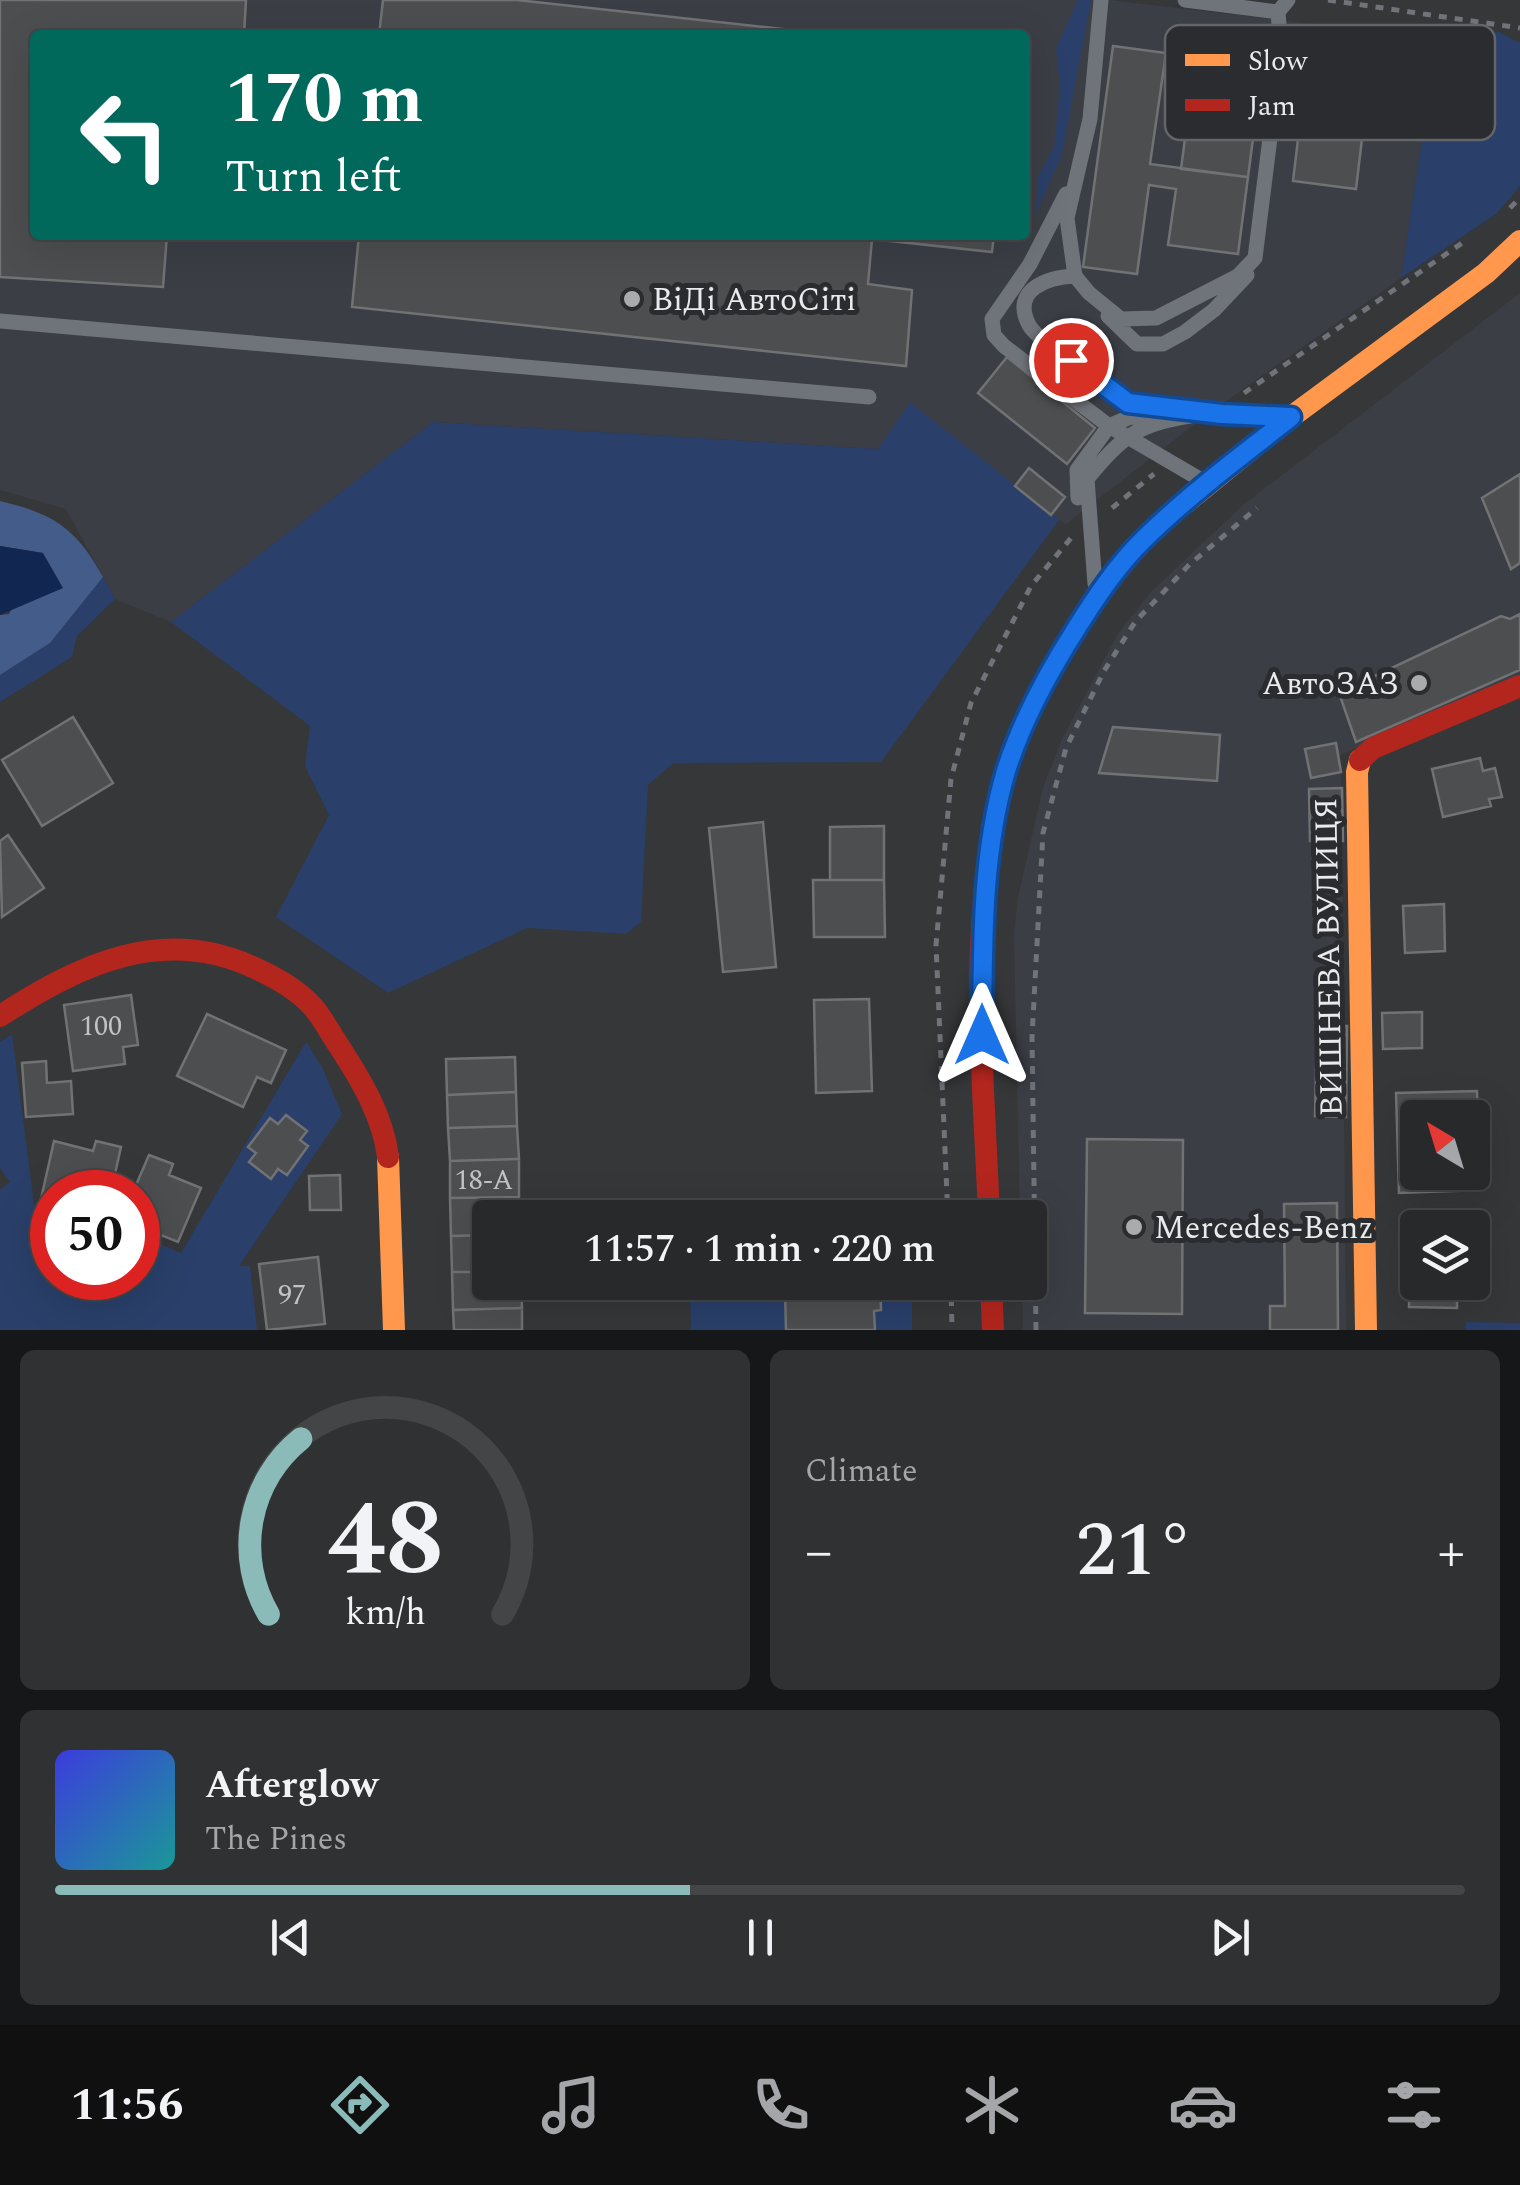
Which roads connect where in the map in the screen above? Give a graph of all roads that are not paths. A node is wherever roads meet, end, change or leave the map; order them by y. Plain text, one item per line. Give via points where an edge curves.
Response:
1 (1101, 0) edge
2 (1185, 0) edge
3 (1283, 6) edge
4 (1270, 140) edge
5 (1082, 159) junction
6 (1520, 241) edge
7 (1255, 258) junction
8 (1075, 276) junction
9 (1090, 293) junction
10 (0, 321) edge
11 (870, 397) dead end
12 (1216, 414) junction
13 (1291, 417) junction
14 (1177, 418) junction
15 (1109, 426) junction
16 (1125, 436) junction
17 (1206, 484) junction
18 (1092, 524) junction
19 (1096, 598) junction
20 (1520, 686) edge
21 (0, 1016) edge
22 (988, 1200) edge
23 (992, 1300) edge
24 (394, 1330) edge
25 (993, 1330) edge
26 (1366, 1330) edge

1 - 5 lane
2 - 3 lane
4 - 7 lane
5 - 8 lane via 1067,218
5 - 15 lane via 1030,264 992,319 1004,346
6 - 13 street
7 - 9 lane via 1238,276 1156,318 1121,319
7 - 9 lane via 1244,282 1163,344 1137,344
8 - 9 lane
8 - 12 lane via 1039,282 1030,293 1029,325 1042,340 1128,403
10 - 11 lane
12 - 13 lane
12 - 14 lane
13 - 17 street
14 - 15 lane via 1130,418
14 - 16 lane
15 - 16 lane
15 - 18 lane via 1076,470 1077,497
16 - 17 lane
16 - 18 lane via 1087,479
17 - 19 street via 1142,540
18 - 19 lane
19 - 22 street via 1042,683 1006,771 988,861 982,1035
20 - 26 street, ВИШНЕВА ВУЛИЦЯ via 1374,748 1362,756 1357,772
21 - 24 street via 96,963 164,947 236,959 286,982 314,1008 367,1088 388,1152
23 - 25 street

